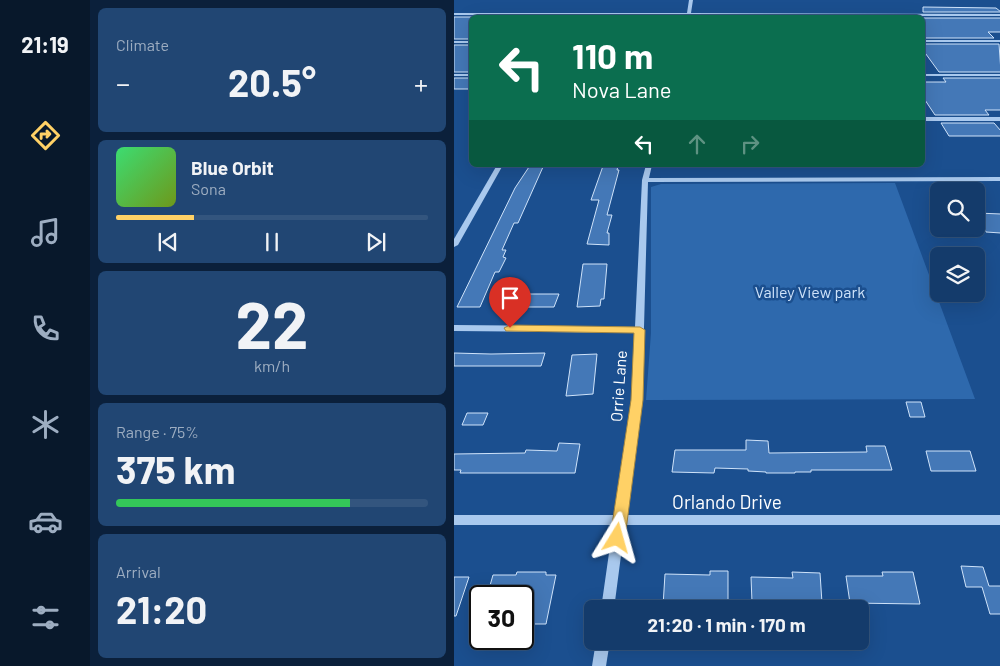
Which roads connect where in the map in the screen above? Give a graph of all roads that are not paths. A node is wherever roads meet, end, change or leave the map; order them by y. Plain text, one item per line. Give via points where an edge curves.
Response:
1 (691, 0) edge
2 (454, 14) edge
3 (571, 15) edge
4 (688, 15) edge
5 (925, 15) edge
6 (1000, 15) edge
7 (925, 41) edge
8 (1000, 41) edge
9 (454, 42) edge
10 (469, 42) edge
11 (454, 75) edge
12 (469, 75) edge
13 (925, 75) edge
14 (1000, 75) edge
15 (925, 119) edge
16 (1000, 119) edge
17 (499, 167) edge
18 (648, 167) edge
19 (1000, 179) edge
20 (645, 180) junction
21 (454, 245) edge
22 (454, 328) edge
23 (640, 330) junction
24 (454, 520) edge
25 (620, 520) junction
26 (1000, 520) edge
27 (608, 600) edge
28 (602, 650) edge
29 (599, 666) edge

1 - 4 street
2 - 3 street
5 - 6 street
7 - 8 street
9 - 10 street
11 - 12 street
13 - 14 street
15 - 16 street
17 - 21 street
18 - 20 street, Orrie Lane
19 - 20 street
20 - 23 street, Orrie Lane
22 - 23 street
23 - 25 street, Orrie Lane via 637,400
24 - 25 street, Orlando Drive
25 - 26 street, Orlando Drive
25 - 27 street, Orrie Lane
28 - 29 street

